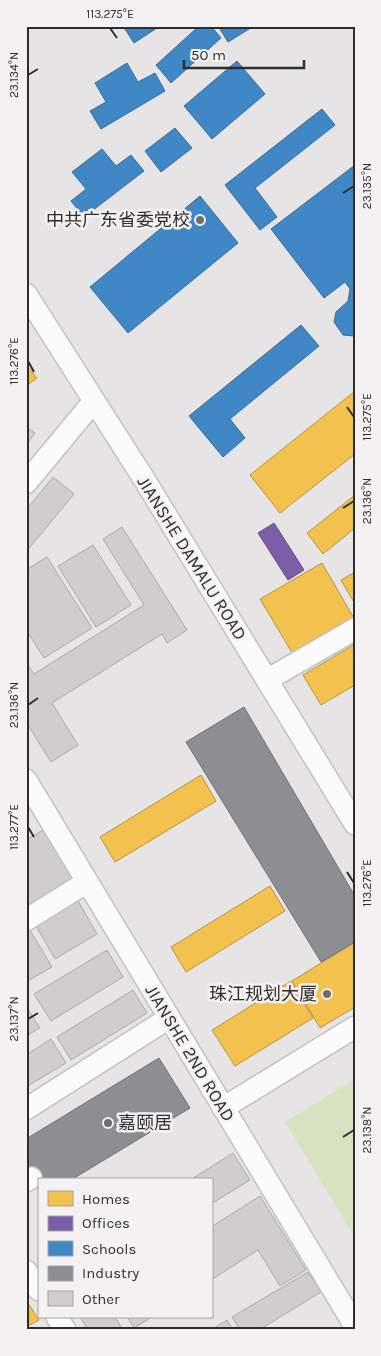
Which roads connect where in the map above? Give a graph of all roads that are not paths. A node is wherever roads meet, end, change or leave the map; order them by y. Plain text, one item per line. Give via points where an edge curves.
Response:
1 (26, 294) edge
2 (94, 401) junction
3 (26, 483) edge
4 (355, 629) edge
5 (267, 680) junction
6 (26, 780) edge
7 (355, 824) edge
8 (87, 882) junction
9 (26, 920) edge
10 (169, 1018) junction
11 (355, 1027) edge
12 (223, 1108) junction
13 (26, 1109) edge
14 (26, 1271) edge
15 (38, 1289) edge
16 (58, 1318) edge
17 (355, 1326) edge
18 (65, 1330) edge

1 - 2 street, JIANSHE DAMALU ROAD
2 - 3 street
2 - 5 street, JIANSHE DAMALU ROAD
4 - 5 street
5 - 7 street, JIANSHE DAMALU ROAD
6 - 8 street, JIANSHE 2ND ROAD
8 - 9 street
8 - 10 street, JIANSHE 2ND ROAD
10 - 12 street, JIANSHE 2ND ROAD
10 - 13 street
11 - 12 street
12 - 17 street, JIANSHE 2ND ROAD
14 - 15 street
16 - 18 street

